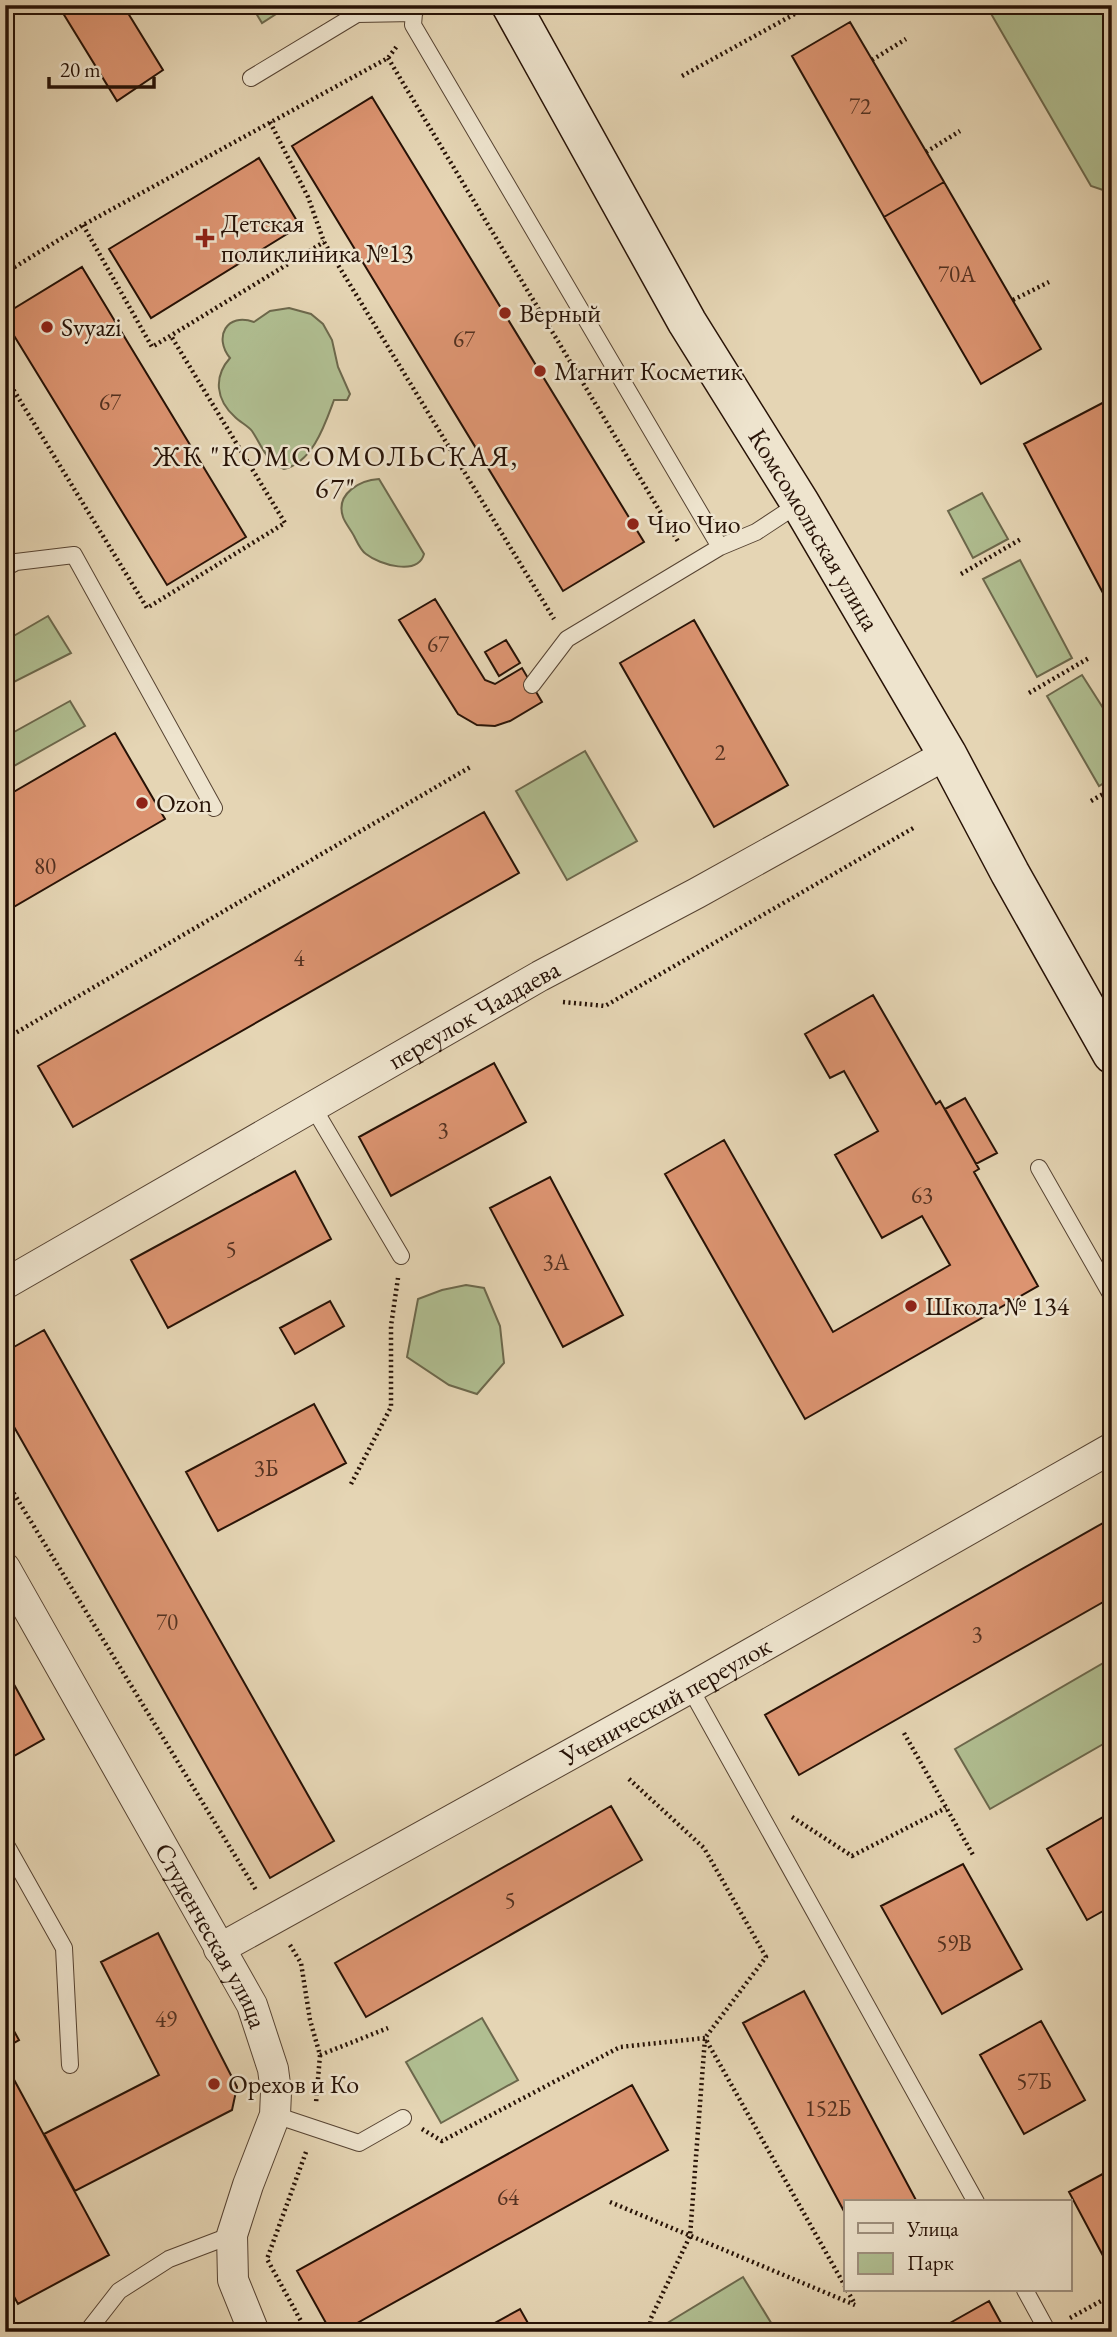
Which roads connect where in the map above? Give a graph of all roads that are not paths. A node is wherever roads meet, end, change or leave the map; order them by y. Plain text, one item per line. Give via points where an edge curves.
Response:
1 (512, 5) edge
2 (415, 15) edge
3 (251, 78) dead end
4 (800, 503) junction
5 (720, 547) junction
6 (5, 568) edge
7 (532, 685) dead end
8 (947, 754) junction
9 (214, 808) dead end
10 (1112, 1054) edge
11 (313, 1107) junction
12 (1039, 1168) dead end
13 (401, 1256) road end
14 (5, 1284) edge
15 (1112, 1296) edge
16 (1112, 1448) edge
17 (5, 1569) edge
18 (690, 1688) junction
19 (5, 1843) edge
20 (219, 1949) junction
21 (70, 2065) dead end
22 (275, 2116) junction
23 (403, 2118) road end
24 (975, 2200) edge
25 (232, 2235) junction
26 (1026, 2292) edge
27 (1048, 2331) edge
28 (87, 2332) edge
29 (254, 2332) edge

1 - 4 main road, Комсомольская улица via 687,322
2 - 3 lane via 357,14
2 - 5 lane
4 - 5 lane via 756,532
4 - 8 main road, Комсомольская улица
5 - 7 lane via 566,639
6 - 9 lane via 16,562 74,555
8 - 10 main road, Комсомольская улица
8 - 11 street, переулок Чаадаева via 540,976
11 - 13 lane
11 - 14 street, переулок Чаадаева
12 - 15 lane
16 - 18 street, Ученический переулок
17 - 20 street, Студенческая улица
18 - 20 street, Ученический переулок
18 - 24 lane
19 - 21 lane via 64,1948
20 - 22 street, Студенческая улица via 252,2005 273,2069
22 - 23 lane via 359,2143
22 - 25 street, Студенческая улица
25 - 28 lane via 169,2259 119,2291
25 - 29 street, Студенческая улица via 233,2280
26 - 27 lane

